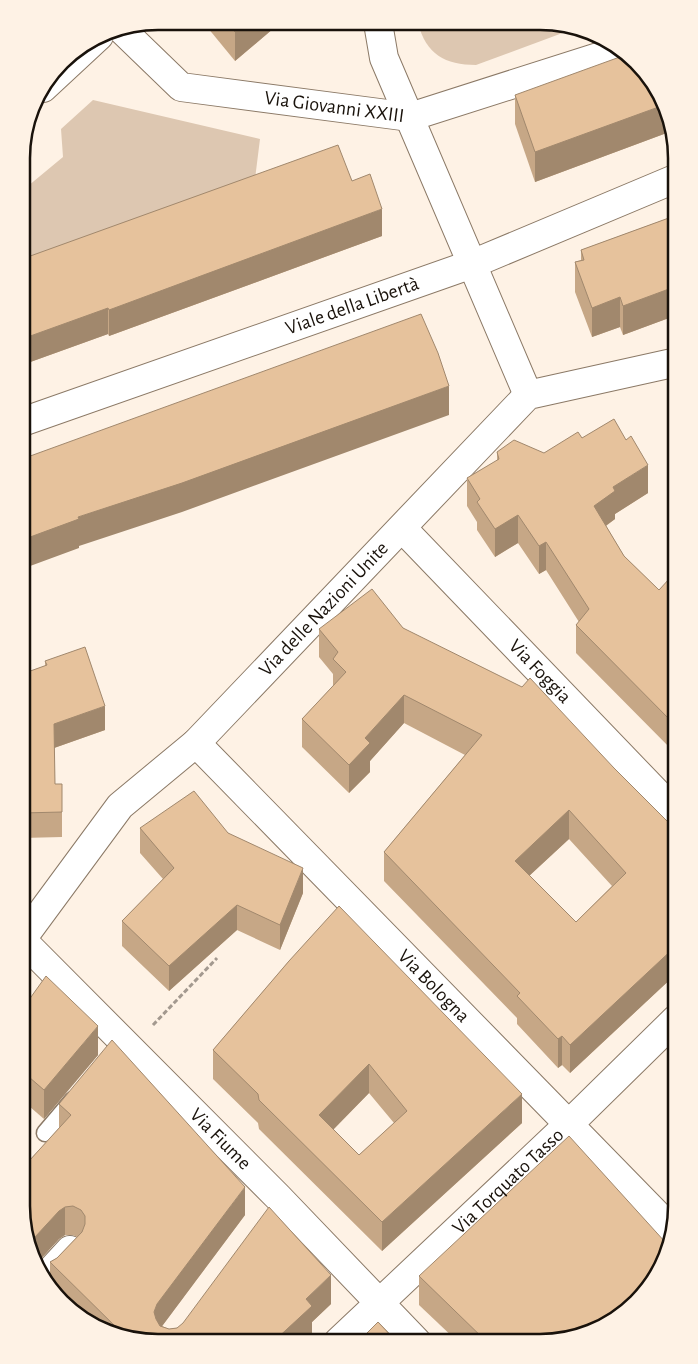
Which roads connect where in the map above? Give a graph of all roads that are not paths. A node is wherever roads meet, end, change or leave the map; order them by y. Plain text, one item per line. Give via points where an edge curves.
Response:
1 (379, 30) edge
2 (127, 34) edge
3 (612, 53) edge
4 (410, 117) junction
5 (668, 182) edge
6 (472, 264) junction
7 (668, 364) edge
8 (528, 395) junction
9 (30, 419) edge
10 (402, 528) junction
11 (196, 743) junction
12 (668, 806) edge
13 (30, 928) edge
14 (30, 948) edge
15 (668, 1027) edge
16 (84, 1087) edge
17 (568, 1124) junction
18 (45, 1133) dead end
19 (278, 1198) junction
20 (261, 1220) edge
21 (667, 1224) edge
22 (70, 1250) edge
23 (49, 1273) edge
24 (380, 1303) junction
25 (347, 1334) edge
26 (409, 1334) edge

1 - 4 street via 384,58
2 - 4 street, Via Giovanni XXIII via 181,87
3 - 4 street, Via Giovanni XXIII
4 - 6 street
5 - 6 street, Viale della Libertà
6 - 8 street
6 - 9 street, Viale della Libertà
7 - 8 street
8 - 10 street, Via delle Nazioni Unite
10 - 11 street, Via delle Nazioni Unite
10 - 12 street, Via Foggia
11 - 13 street, Via delle Nazioni Unite via 120,806
11 - 17 street, Via Bologna
14 - 19 street, Via Fiume via 121,1049
15 - 17 street, Via Torquato Tasso
16 - 18 lane
17 - 21 street, Via Bologna
17 - 24 street, Via Torquato Tasso
19 - 20 street
19 - 24 street, Via Fiume
22 - 23 street
24 - 25 street, Via Torquato Tasso
24 - 26 street, Via Fiume

